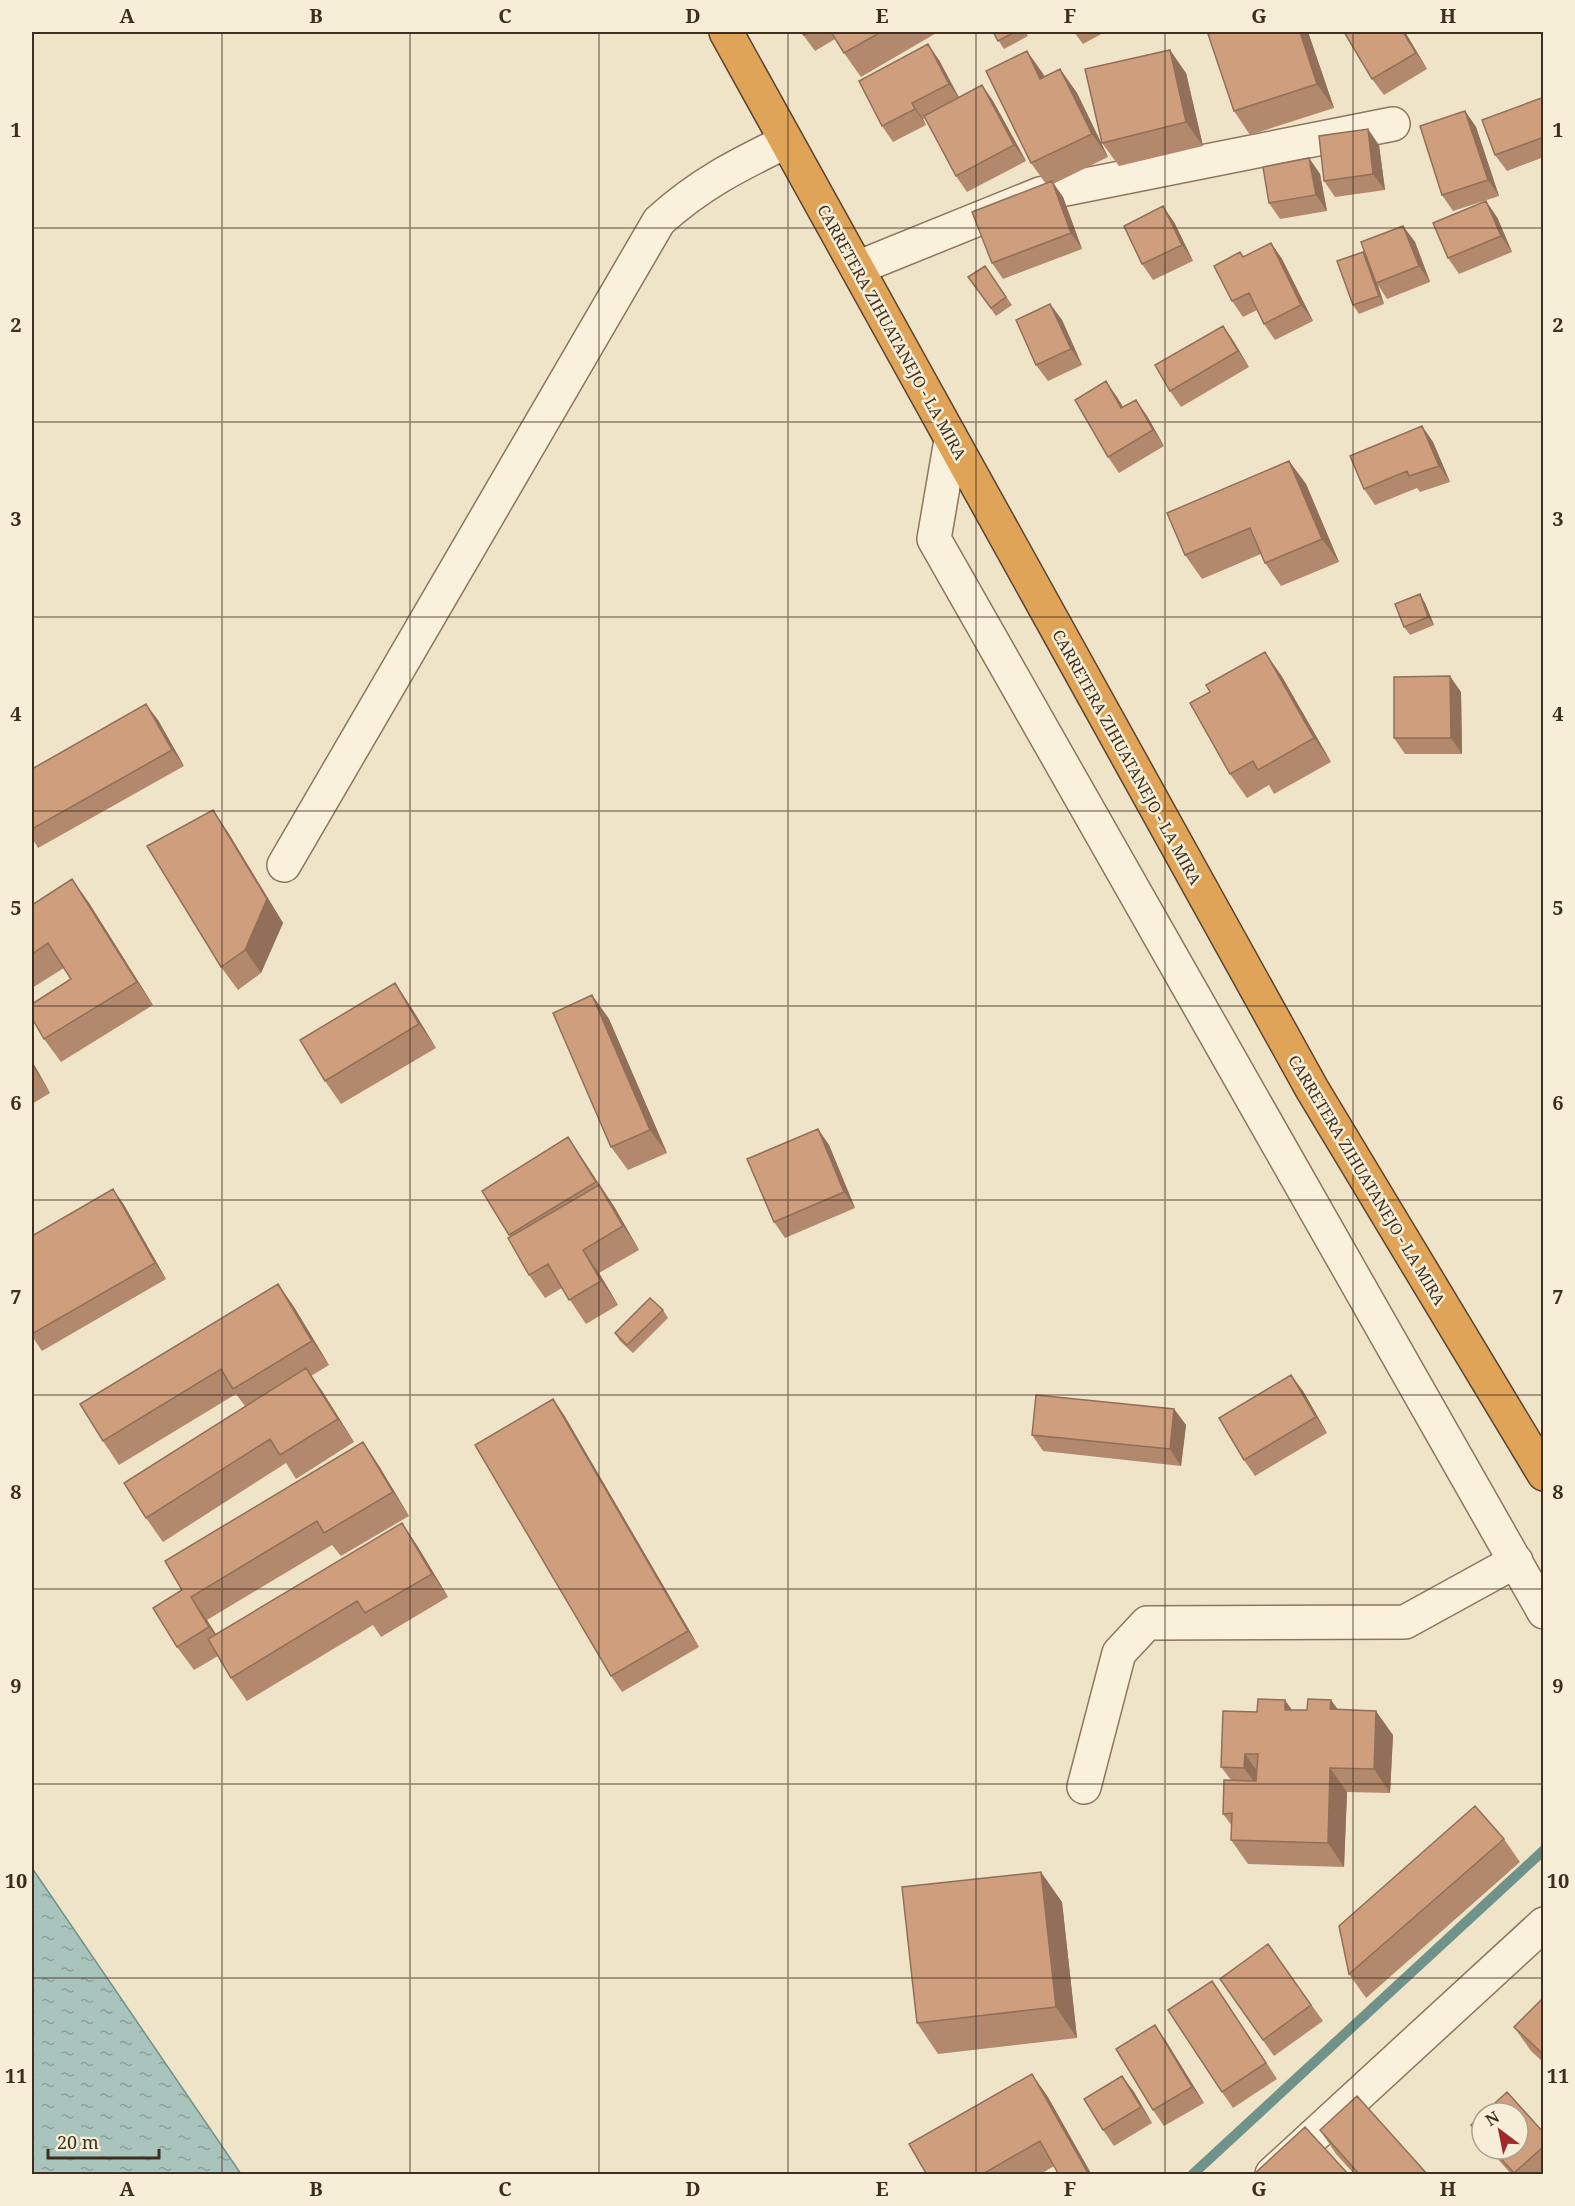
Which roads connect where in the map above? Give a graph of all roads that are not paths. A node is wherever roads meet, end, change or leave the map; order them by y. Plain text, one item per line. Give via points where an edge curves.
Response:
1 (726, 32) edge
2 (1393, 124) dead end
3 (786, 142) junction
4 (857, 268) junction
5 (951, 440) junction
6 (284, 865) dead end
7 (1544, 1474) edge
8 (1516, 1561) junction
9 (1544, 1612) edge
10 (1084, 1787) dead end
11 (1544, 1924) edge
12 (1272, 2175) edge

1 - 3 highway, CARRETERA ZIHUATANEJO - LA MIRA
2 - 4 street via 1040,194
3 - 4 highway, CARRETERA ZIHUATANEJO - LA MIRA
3 - 6 street via 727,170 659,221
4 - 5 highway, CARRETERA ZIHUATANEJO - LA MIRA
5 - 7 highway, CARRETERA ZIHUATANEJO - LA MIRA via 1312,1089
5 - 8 street via 934,539
8 - 9 street
8 - 10 street via 1405,1622 1147,1623 1119,1653
11 - 12 street

